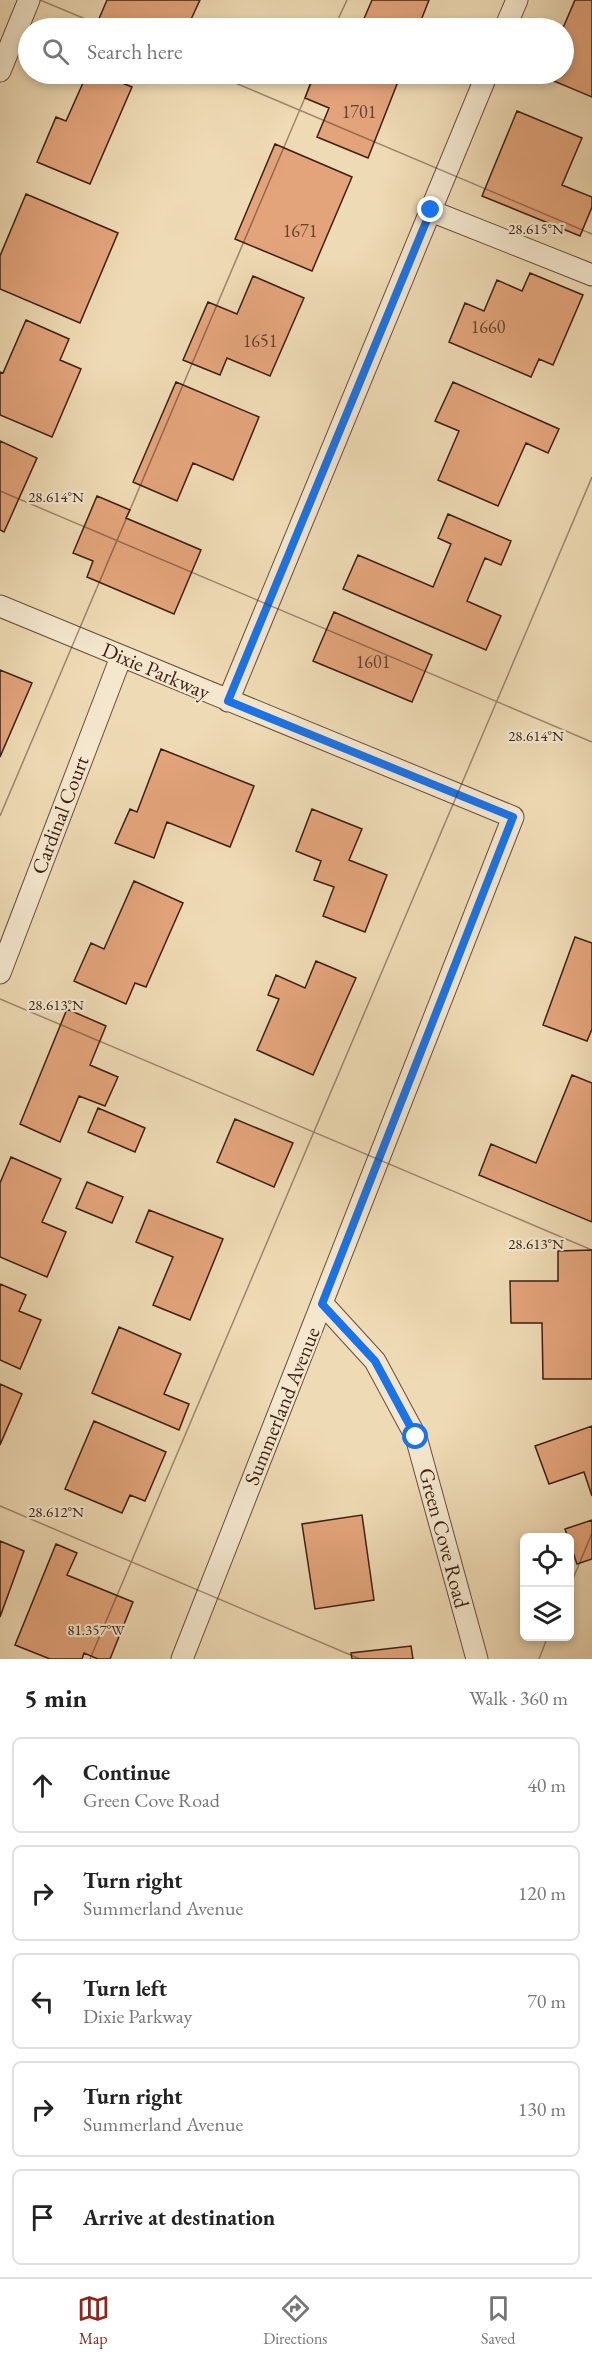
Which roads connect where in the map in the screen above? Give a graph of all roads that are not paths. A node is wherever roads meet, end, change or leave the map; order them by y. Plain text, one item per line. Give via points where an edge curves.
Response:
1 (29, 0) edge
2 (517, 0) edge
3 (22, 18) edge
4 (509, 18) edge
5 (18, 27) edge
6 (0, 71) edge
7 (483, 84) edge
8 (431, 210) junction
9 (592, 275) edge
10 (0, 606) edge
11 (121, 657) junction
12 (228, 701) junction
13 (513, 817) joint
14 (0, 973) edge
15 (322, 1304) junction
16 (182, 1659) edge
17 (477, 1659) edge

1 - 3 street
2 - 4 street
5 - 6 street
7 - 8 street
8 - 9 street
8 - 12 street
10 - 11 street, Dixie Parkway
11 - 12 street, Dixie Parkway
11 - 14 street, Cardinal Court
12 - 13 street, Dixie Parkway
13 - 15 street, Summerland Avenue
15 - 16 street, Summerland Avenue
15 - 17 street, Green Cove Road via 375,1361 416,1437

